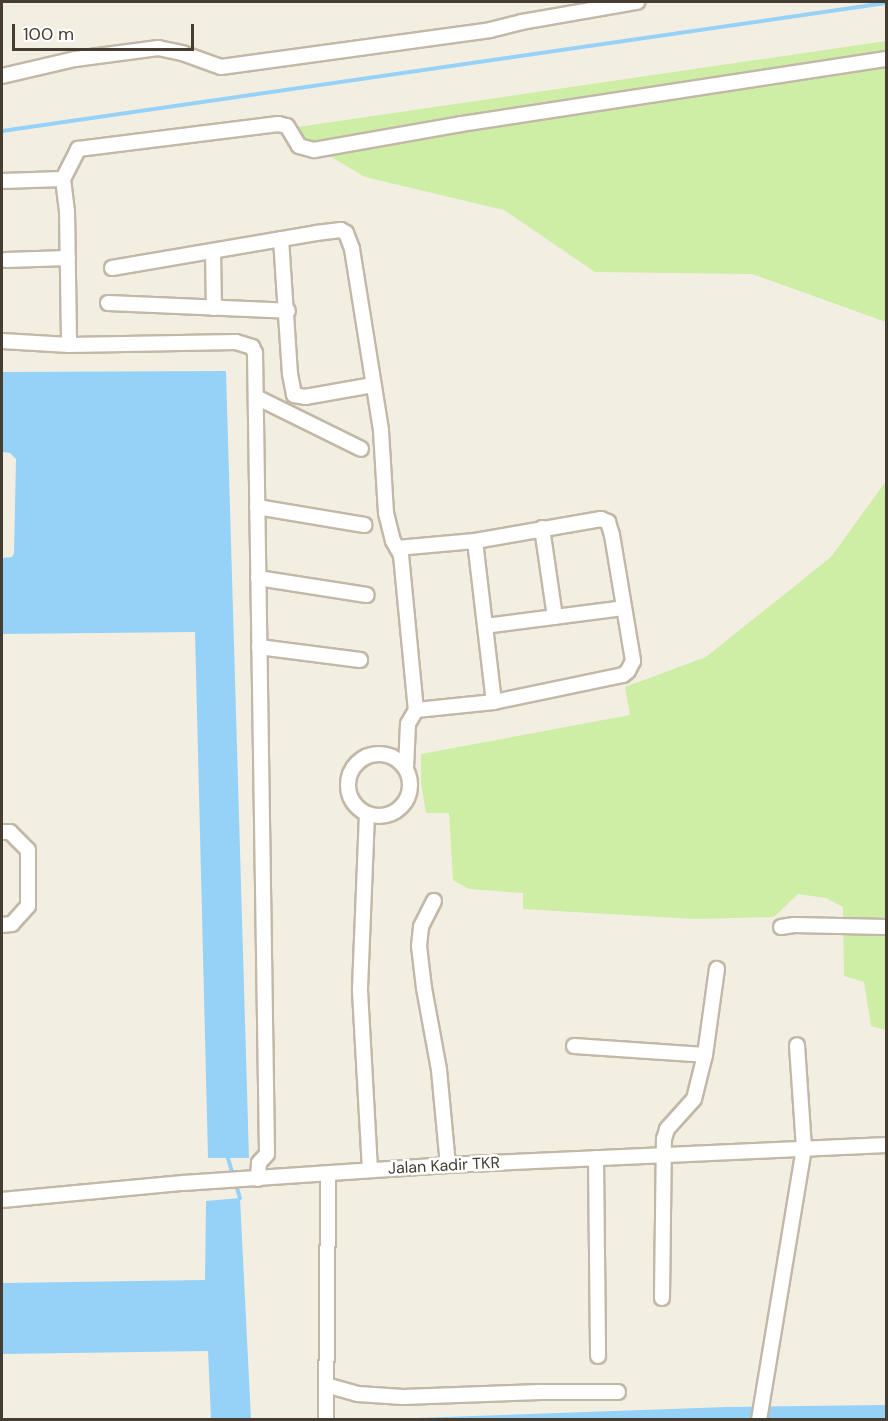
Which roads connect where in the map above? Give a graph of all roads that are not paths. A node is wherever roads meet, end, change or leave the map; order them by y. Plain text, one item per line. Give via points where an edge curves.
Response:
1 (637, 2) edge
2 (886, 59) edge
3 (2, 76) edge
4 (63, 179) junction
5 (2, 181) edge
6 (281, 239) junction
7 (213, 251) junction
8 (68, 258) junction
9 (6, 260) dead end
10 (112, 268) dead end
11 (108, 303) dead end
12 (214, 308) junction
13 (288, 311) junction
14 (2, 341) edge
15 (69, 345) junction
16 (374, 385) junction
17 (256, 397) junction
18 (361, 449) dead end
19 (257, 507) junction
20 (365, 525) dead end
21 (542, 528) junction
22 (474, 541) junction
23 (397, 548) junction
24 (258, 578) junction
25 (367, 595) dead end
26 (624, 608) junction
27 (555, 617) junction
28 (485, 626) junction
29 (259, 647) junction
30 (360, 660) dead end
31 (494, 702) junction
32 (416, 710) junction
33 (406, 768) junction
34 (367, 814) junction
35 (2, 832) edge
36 (434, 902) dead end
37 (2, 925) edge
38 (780, 927) dead end
39 (886, 927) edge
40 (717, 969) dead end
41 (797, 1044) dead end
42 (574, 1046) dead end
43 (705, 1055) junction
44 (886, 1145) edge
45 (804, 1148) junction
46 (663, 1154) junction
47 (596, 1158) junction
48 (448, 1165) junction
49 (370, 1170) junction
50 (328, 1174) junction
51 (256, 1179) junction
52 (2, 1200) edge
53 (662, 1298) dead end
54 (598, 1356) dead end
55 (326, 1385) junction
56 (618, 1392) dead end
57 (326, 1412) edge
58 (759, 1419) edge

1 - 3 street via 490,30 221,68 158,48 75,59
2 - 4 street via 314,150 299,146 287,126 278,124 78,149
4 - 5 street
4 - 8 street
6 - 7 street
6 - 13 street
6 - 16 street via 346,232
7 - 10 street
7 - 12 street
8 - 9 street
8 - 15 street
11 - 12 street
12 - 13 street
13 - 16 street via 290,382 294,395 305,397
14 - 15 street
15 - 17 street via 244,343 255,353
16 - 23 street via 386,513
17 - 18 street
17 - 19 street
19 - 20 street
19 - 24 street
21 - 22 street
21 - 26 street via 593,518 608,522
21 - 27 street
22 - 23 street
22 - 28 street
23 - 32 street via 401,555
24 - 25 street
24 - 29 street
26 - 27 street
26 - 31 street via 633,661 623,675
27 - 28 street
28 - 31 street
29 - 30 street
29 - 51 street via 267,1154
31 - 32 street
32 - 33 street via 408,724
33 - 34 street via 411,785 406,802 393,814
33 - 34 street via 383,754 358,762 349,777 349,795
34 - 49 street via 360,991
35 - 37 street via 10,832 28,850 28,906 12,924
36 - 48 street via 421,927 420,946
38 - 39 street
40 - 43 street
41 - 45 street
42 - 43 street
43 - 46 street via 694,1099 667,1130
44 - 45 street, Jalan Kadir TKR
45 - 46 street, Jalan Kadir TKR
45 - 58 street
46 - 47 street, Jalan Kadir TKR
46 - 53 street
47 - 48 street, Jalan Kadir TKR
47 - 54 street
48 - 49 street, Jalan Kadir TKR
49 - 50 street, Jalan Kadir TKR
50 - 51 street, Jalan Kadir TKR
50 - 55 street
51 - 52 street, Jalan Kadir TKR
55 - 56 street via 358,1394 403,1397
55 - 57 street

